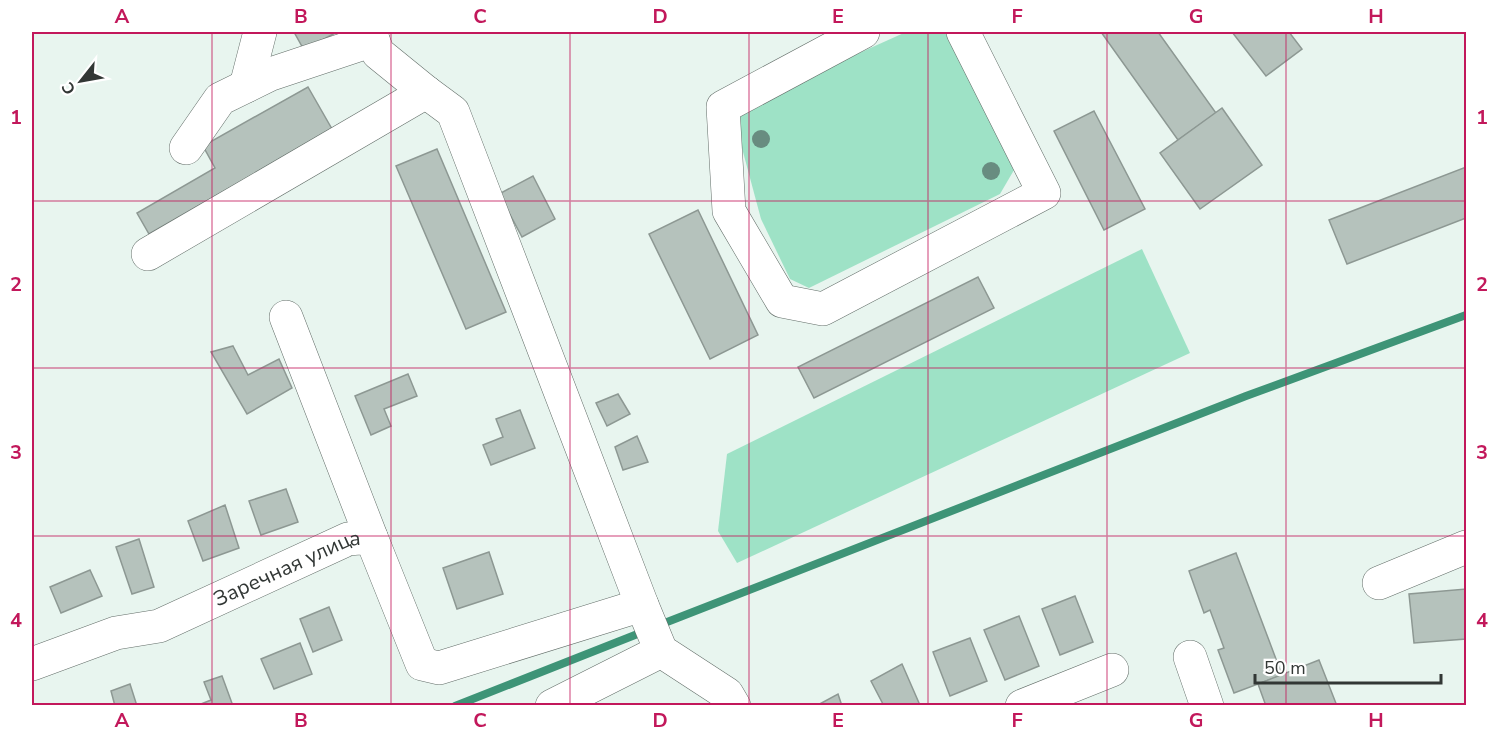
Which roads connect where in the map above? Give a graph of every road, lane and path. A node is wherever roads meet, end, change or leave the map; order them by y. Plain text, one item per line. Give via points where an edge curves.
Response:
1 (260, 32) edge
2 (863, 32) edge
3 (963, 32) edge
4 (371, 36) edge
5 (246, 86) junction
6 (426, 92) junction
7 (186, 148) dead end
8 (148, 254) dead end
9 (286, 317) dead end
10 (371, 537) junction
11 (1467, 547) edge
12 (1379, 583) dead end
13 (642, 605) junction
14 (661, 651) junction
15 (1190, 657) dead end
16 (32, 664) edge
17 (1112, 670) dead end
18 (552, 705) edge
19 (734, 705) edge
20 (1022, 705) edge
21 (1207, 705) edge

1 - 5 street
2 - 3 street via 723,107 729,211 782,301 824,309 1044,193
4 - 5 street
4 - 6 street via 378,53
5 - 7 street via 220,99
6 - 8 street
6 - 13 street via 453,112
9 - 10 street
10 - 13 street, Заречная улица via 422,664 439,668
10 - 16 street, Заречная улица via 348,539 159,626 116,633
11 - 12 street
13 - 14 street
14 - 18 street
14 - 19 street via 728,694
15 - 21 street
17 - 20 street

